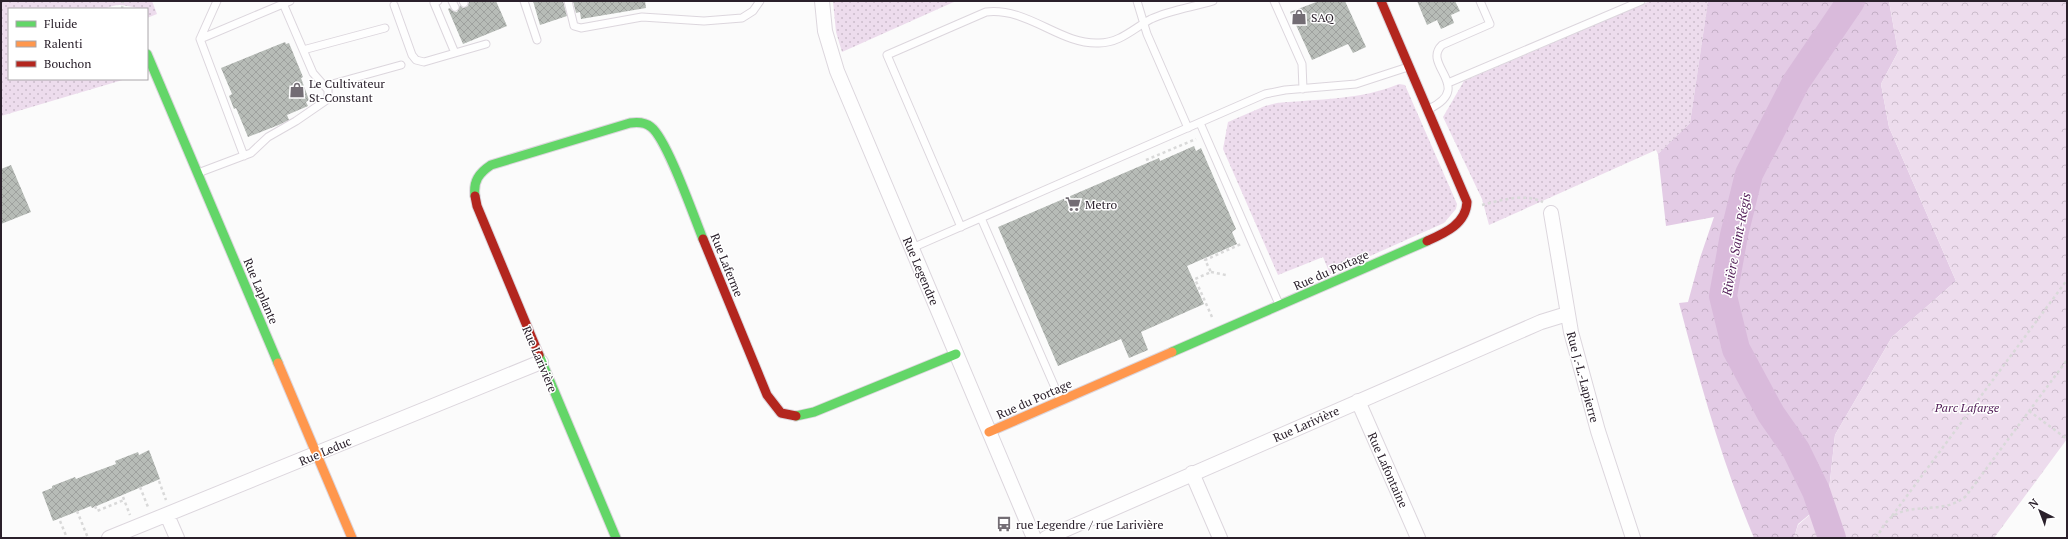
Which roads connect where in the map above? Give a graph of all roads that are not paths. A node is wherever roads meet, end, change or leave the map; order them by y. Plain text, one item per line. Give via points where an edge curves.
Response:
1 (217, 1) edge
2 (438, 1) edge
3 (524, 1) edge
4 (568, 1) edge
5 (760, 1) edge
6 (822, 1) edge
7 (1137, 1) edge
8 (1213, 1) edge
9 (1274, 1) edge
10 (1381, 1) edge
11 (1480, 1) edge
12 (1642, 1) edge
13 (285, 2) edge
14 (394, 5) dead end
15 (1144, 24) junction
16 (385, 28) dead end
17 (200, 39) junction
18 (537, 40) dead end
19 (486, 44) dead end
20 (304, 50) junction
21 (455, 53) junction
22 (148, 56) edge
23 (401, 65) dead end
24 (1410, 66) junction
25 (1448, 83) junction
26 (325, 86) junction
27 (1303, 89) junction
28 (1428, 109) junction
29 (1200, 123) junction
30 (1188, 128) junction
31 (244, 156) junction
32 (198, 173) junction
33 (476, 179) joint
34 (1551, 212) road end
35 (981, 218) junction
36 (962, 226) junction
37 (912, 248) junction
38 (1279, 305) junction
39 (1567, 314) junction
40 (956, 354) junction
41 (541, 362) junction
42 (1061, 401) junction
43 (1358, 401) junction
44 (988, 432) junction
45 (316, 454) junction
46 (1192, 474) junction
47 (169, 514) junction
48 (109, 538) edge
49 (177, 538) edge
50 (352, 538) edge
51 (616, 538) edge
52 (1034, 538) edge
53 (1046, 538) edge
54 (1220, 538) edge
55 (1418, 538) edge
56 (1632, 538) edge

1 - 17 lane
2 - 21 lane via 434,3
3 - 18 lane
4 - 5 lane via 574,26 581,28 642,17 704,21 742,18 753,11
6 - 37 street, Rue Legendre via 825,31 835,66
7 - 15 lane
8 - 15 lane via 1156,17
9 - 27 lane via 1302,64
10 - 24 street, Rue du Portage
11 - 25 lane via 1490,24 1438,48 1436,54
12 - 25 lane
13 - 17 lane
13 - 20 lane
14 - 21 lane via 416,60 424,62
15 - 30 lane
15 - 36 lane via 1120,38 1099,44 1074,38 1013,13 986,12 886,56
16 - 20 lane
17 - 31 lane
19 - 21 lane
20 - 26 lane via 313,73
22 - 32 street, Rue Laplante
23 - 26 lane
24 - 27 lane via 1356,84
24 - 28 street, Rue du Portage
25 - 28 lane via 1446,98 1442,103
26 - 31 lane via 329,95 323,104
27 - 29 lane via 1265,94
28 - 38 street, Rue du Portage via 1468,203 1467,211 1461,220 1440,235
29 - 30 lane
29 - 38 lane
30 - 35 lane
31 - 32 lane
32 - 45 street, Rue Laplante
33 - 40 street, Rue Laferme via 486,168 497,162 630,123 643,122 652,126 665,146 767,394 778,412 785,415 792,417 814,412
33 - 41 street, Rue Larivière via 474,192 477,206
34 - 39 street, Rue J.-L.-Lapierre
35 - 36 lane
35 - 42 lane
36 - 37 lane
37 - 40 street, Rue Legendre
38 - 42 street, Rue du Portage
39 - 43 street, Rue Larivière via 1541,322
39 - 56 street, Rue J.-L.-Lapierre via 1598,431
40 - 44 street, Rue Legendre
41 - 45 street, Rue Leduc
41 - 51 street, Rue Larivière
42 - 44 street, Rue du Portage
43 - 46 street, Rue Larivière
43 - 55 street, Rue Lafontaine
44 - 52 street, Rue Legendre
45 - 47 street, Rue Leduc
45 - 50 street, Rue Laplante
46 - 53 street, Rue Larivière
46 - 54 street
47 - 48 street, Rue Leduc
47 - 49 street

